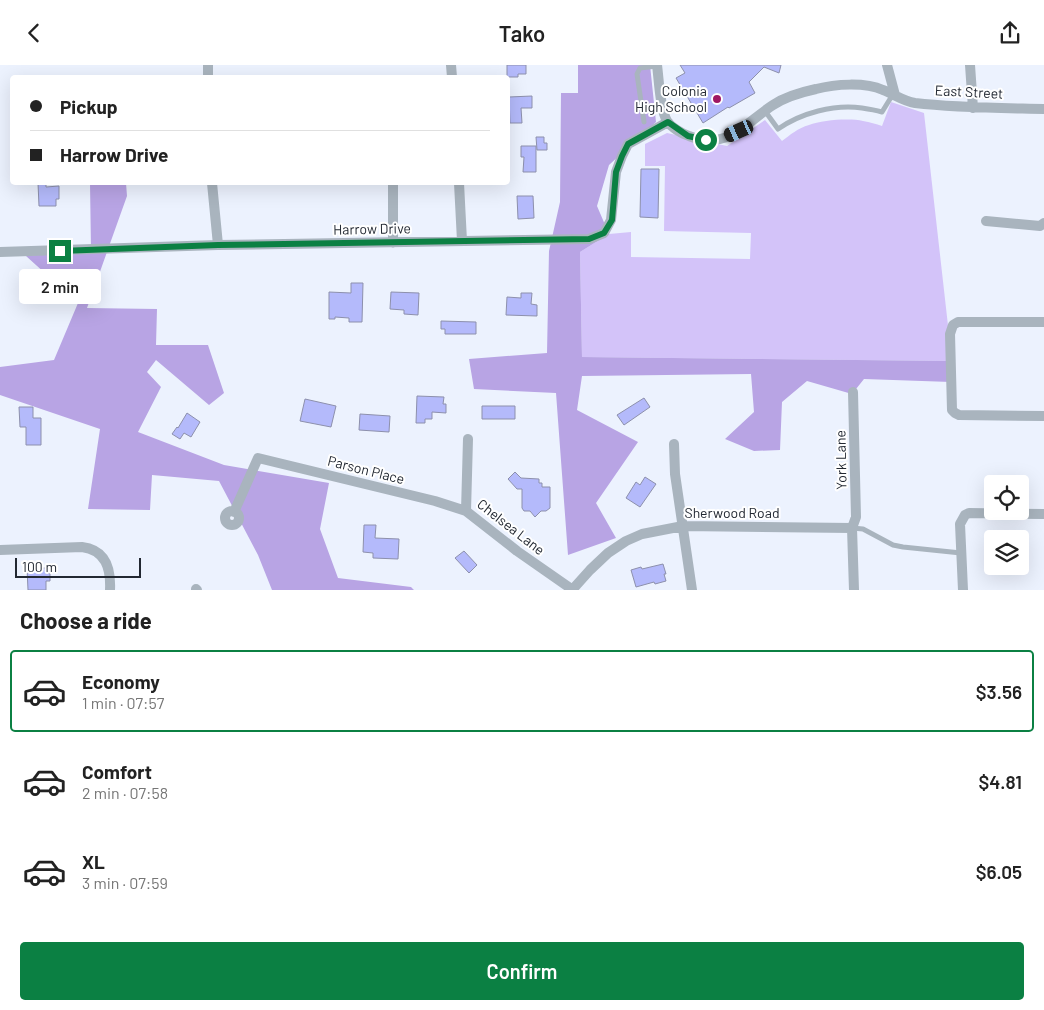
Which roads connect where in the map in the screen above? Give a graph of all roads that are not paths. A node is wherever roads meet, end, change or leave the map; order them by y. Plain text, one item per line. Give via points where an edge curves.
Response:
1 (657, 65) edge
2 (887, 65) edge
3 (970, 65) edge
4 (895, 95) junction
5 (973, 108) junction
6 (1044, 109) edge
7 (764, 111) junction
8 (644, 122) dead end
9 (668, 122) junction
10 (212, 185) edge
11 (393, 185) edge
12 (458, 185) edge
13 (986, 221) dead end
14 (1044, 223) edge
15 (462, 241) junction
16 (393, 243) junction
17 (218, 245) junction
18 (0, 252) edge
19 (1044, 322) edge
20 (854, 392) dead end
21 (1044, 416) edge
22 (468, 439) dead end
23 (674, 444) dead end
24 (466, 511) junction
25 (234, 512) dead end
26 (1044, 513) edge
27 (682, 526) junction
28 (852, 527) junction
29 (0, 550) edge
30 (961, 553) junction
31 (110, 590) edge
32 (572, 590) edge
33 (692, 590) edge
34 (854, 590) edge
35 (963, 590) edge

1 - 8 lane via 640,69 637,74
1 - 9 street via 663,110
2 - 4 street
3 - 5 street
4 - 5 street, East Street via 912,103
4 - 7 street, East Street via 866,86 832,86 799,94
4 - 7 lane via 882,112 830,108 778,129
5 - 6 street, East Street
7 - 9 street, East Street via 739,131 724,138 706,140 688,136
9 - 15 street, Harrow Drive via 628,144 616,172 612,220 604,233 589,239
10 - 17 street
11 - 16 street
12 - 15 street
13 - 14 street via 1040,226
15 - 16 street, Harrow Drive
16 - 17 street, Harrow Drive
17 - 18 street, Harrow Drive
19 - 21 street via 969,321 956,323 950,334 952,410 955,413
20 - 28 street, York Lane via 856,517
22 - 24 street, Chelsea Lane
23 - 27 street
24 - 25 street, Parson Place via 258,458
24 - 32 street, Chelsea Lane
26 - 30 street via 969,513 960,524
27 - 28 street, Sherwood Road
27 - 32 street, Sherwood Road via 642,534 626,541 608,553
27 - 33 street
28 - 30 lane via 863,529 893,545
28 - 34 street, York Lane
29 - 31 street via 92,548 105,561 111,577
30 - 35 street

